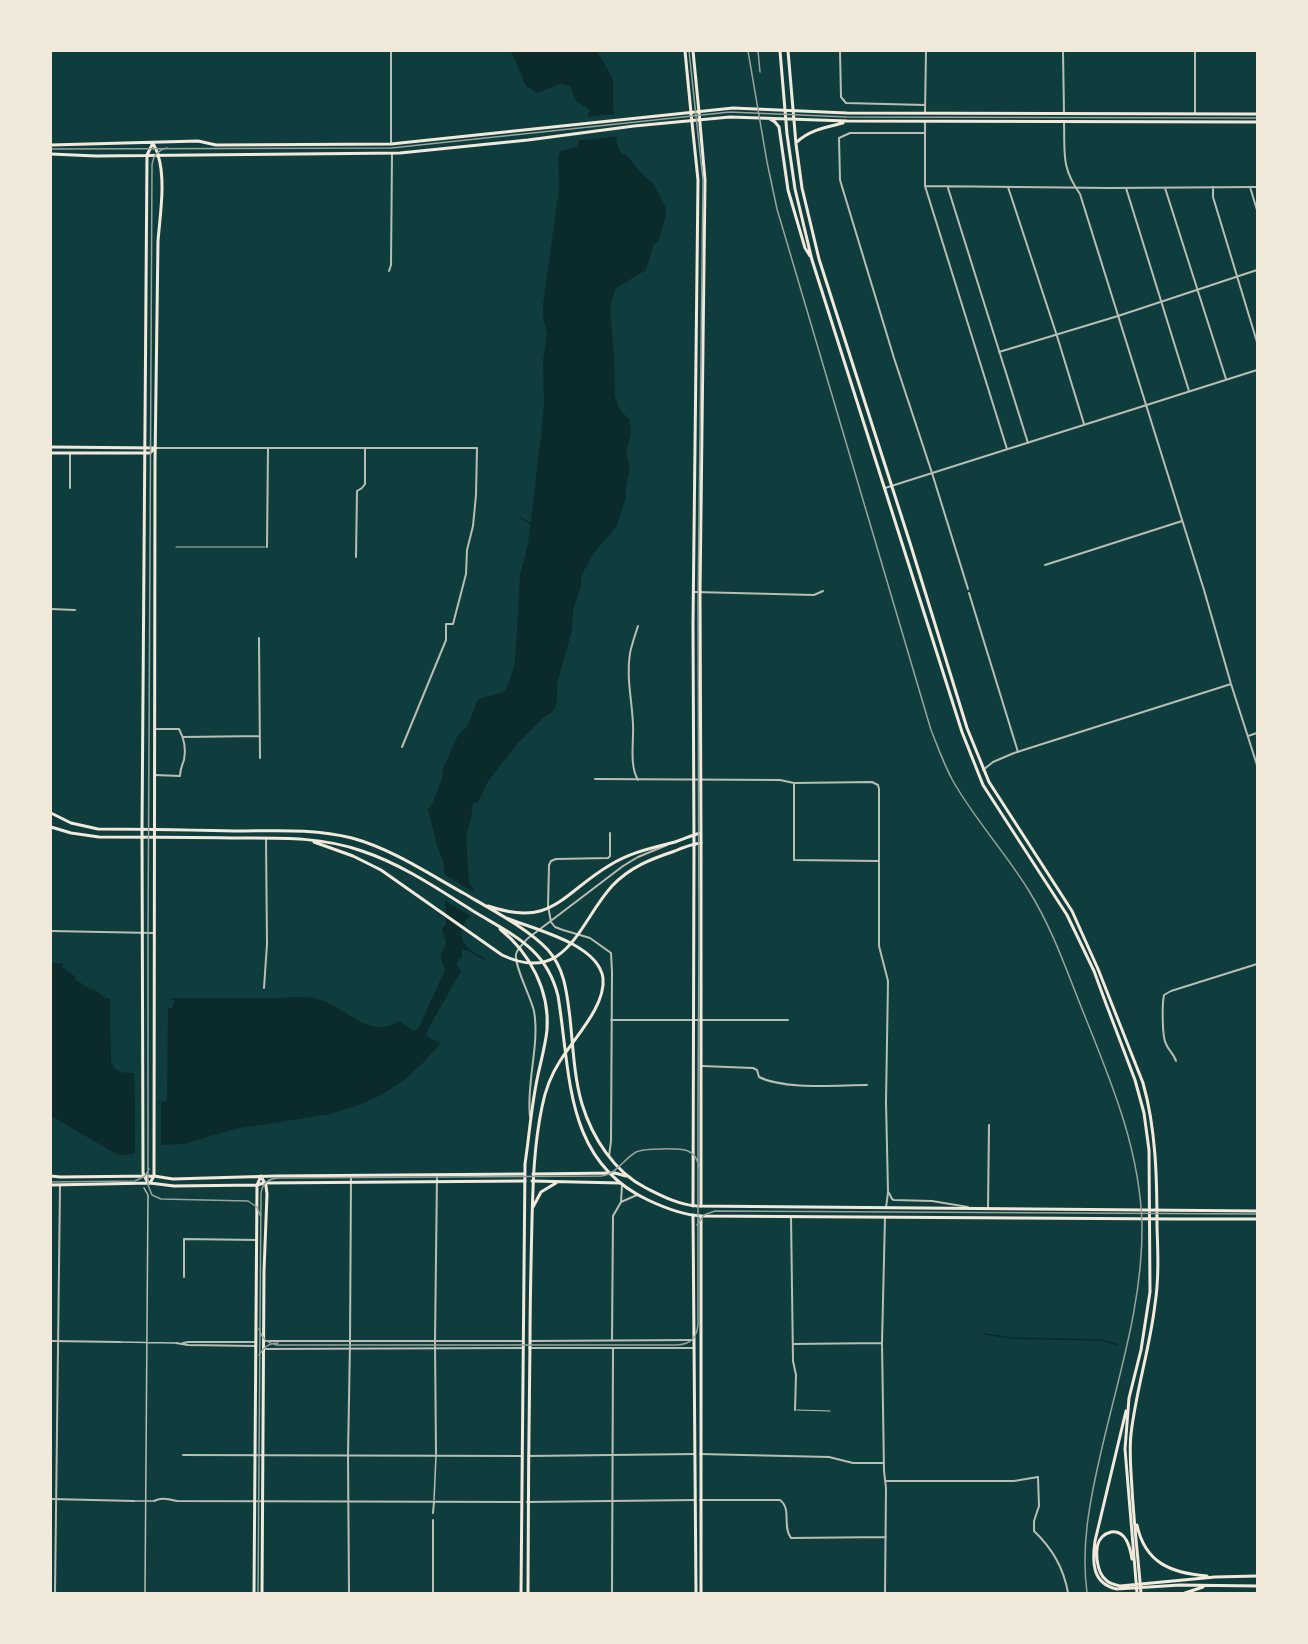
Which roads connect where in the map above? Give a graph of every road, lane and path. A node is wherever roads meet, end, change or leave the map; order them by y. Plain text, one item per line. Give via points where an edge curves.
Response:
1 (391, 51) edge
2 (685, 51) edge
3 (693, 51) edge
4 (780, 51) edge
5 (788, 51) edge
6 (840, 51) edge
7 (926, 51) edge
8 (1063, 51) edge
9 (1194, 51) edge
10 (695, 73) junction
11 (687, 74) junction
12 (925, 105) junction
13 (692, 112) junction
14 (699, 112) junction
15 (925, 113) junction
16 (1064, 114) junction
17 (1195, 114) junction
18 (1257, 114) edge
19 (768, 118) junction
20 (692, 120) junction
21 (700, 120) junction
22 (847, 122) junction
23 (925, 122) junction
24 (1257, 122) edge
25 (1064, 123) junction
26 (924, 133) junction
27 (153, 143) junction
28 (391, 144) junction
29 (796, 144) junction
30 (51, 145) edge
31 (51, 154) edge
32 (147, 154) junction
33 (158, 154) junction
34 (392, 154) junction
35 (698, 180) junction
36 (705, 180) junction
37 (925, 186) junction
38 (948, 187) junction
39 (1008, 187) junction
40 (1250, 187) junction
41 (1257, 187) edge
42 (1075, 188) junction
43 (1126, 188) junction
44 (1165, 188) junction
45 (1213, 188) junction
46 (1257, 210) edge
47 (812, 260) junction
48 (1257, 270) edge
49 (389, 271) dead end
50 (1238, 278) junction
51 (1198, 290) junction
52 (1161, 302) junction
53 (1118, 316) junction
54 (1057, 336) junction
55 (1257, 342) edge
56 (999, 352) junction
57 (1257, 370) edge
58 (1226, 380) junction
59 (1189, 391) junction
60 (696, 398) junction
61 (703, 398) junction
62 (1146, 405) junction
63 (1084, 424) junction
64 (1028, 442) junction
65 (51, 447) edge
66 (146, 448) junction
67 (156, 448) junction
68 (268, 448) junction
69 (365, 449) junction
70 (1007, 449) junction
71 (51, 453) edge
72 (70, 453) junction
73 (145, 453) junction
74 (932, 473) junction
75 (892, 486) junction
76 (70, 488) dead end
77 (885, 488) junction
78 (1182, 521) junction
79 (176, 547) dead end
80 (267, 548) joint
81 (356, 557) dead end
82 (1046, 565) dead end
83 (823, 591) dead end
84 (694, 592) junction
85 (700, 592) junction
86 (51, 609) edge
87 (75, 609) dead end
88 (638, 626) dead end
89 (693, 628) junction
90 (700, 628) junction
91 (259, 638) dead end
92 (1231, 684) junction
93 (155, 729) junction
94 (1257, 733) edge
95 (260, 736) junction
96 (1248, 736) junction
97 (183, 737) junction
98 (402, 747) dead end
99 (1018, 752) junction
100 (260, 758) dead end
101 (1257, 765) edge
102 (983, 770) junction
103 (155, 775) junction
104 (595, 779) dead end
105 (638, 780) junction
106 (693, 780) junction
107 (701, 780) junction
108 (794, 783) junction
109 (51, 813) edge
110 (51, 826) edge
111 (142, 829) junction
112 (155, 829) junction
113 (610, 833) dead end
114 (701, 833) junction
115 (694, 835) junction
116 (142, 837) junction
117 (155, 837) junction
118 (266, 838) junction
119 (672, 843) junction
120 (694, 843) junction
121 (701, 843) junction
122 (327, 844) junction
123 (879, 861) junction
124 (483, 905) junction
125 (499, 915) junction
126 (491, 922) junction
127 (551, 922) junction
128 (51, 931) edge
129 (694, 932) junction
130 (702, 932) junction
131 (143, 933) junction
132 (154, 933) junction
133 (1257, 964) edge
134 (264, 988) dead end
135 (694, 1019) junction
136 (702, 1019) junction
137 (611, 1020) junction
138 (788, 1020) dead end
139 (1176, 1061) dead end
140 (702, 1066) junction
141 (867, 1085) dead end
142 (530, 1120) junction
143 (988, 1125) dead end
144 (609, 1156) junction
145 (525, 1174) junction
146 (533, 1174) junction
147 (611, 1174) junction
148 (351, 1175) junction
149 (437, 1175) junction
150 (51, 1176) edge
151 (145, 1176) junction
152 (154, 1176) junction
153 (261, 1176) junction
154 (60, 1177) junction
155 (628, 1177) junction
156 (525, 1181) junction
157 (532, 1181) junction
158 (351, 1182) junction
159 (437, 1182) junction
160 (558, 1182) junction
161 (149, 1183) junction
162 (264, 1183) junction
163 (60, 1184) junction
164 (621, 1184) junction
165 (51, 1185) edge
166 (257, 1185) junction
167 (144, 1188) dead end
168 (888, 1192) junction
169 (637, 1195) junction
170 (621, 1202) junction
171 (693, 1206) junction
172 (701, 1206) junction
173 (790, 1207) junction
174 (886, 1208) junction
175 (532, 1209) junction
176 (977, 1209) junction
177 (988, 1209) junction
178 (1257, 1211) edge
179 (693, 1215) junction
180 (701, 1216) junction
181 (790, 1216) junction
182 (885, 1217) junction
183 (1257, 1219) edge
184 (257, 1240) junction
185 (184, 1277) dead end
186 (350, 1340) junction
187 (612, 1340) junction
188 (694, 1340) junction
189 (51, 1341) edge
190 (264, 1341) junction
191 (435, 1341) junction
192 (523, 1341) junction
193 (530, 1341) junction
194 (702, 1341) junction
195 (59, 1342) junction
196 (120, 1342) joint
197 (147, 1343) junction
198 (176, 1343) joint
199 (256, 1344) junction
200 (793, 1344) junction
201 (882, 1344) junction
202 (350, 1347) junction
203 (435, 1347) junction
204 (523, 1348) junction
205 (530, 1348) junction
206 (613, 1348) junction
207 (694, 1348) junction
208 (701, 1348) junction
209 (264, 1349) junction
210 (1129, 1398) junction
211 (795, 1410) joint
212 (830, 1410) dead end
213 (256, 1454) junction
214 (263, 1454) junction
215 (695, 1454) junction
216 (183, 1455) dead end
217 (348, 1455) junction
218 (436, 1455) junction
219 (528, 1455) junction
220 (612, 1455) junction
221 (700, 1455) junction
222 (522, 1456) junction
223 (884, 1463) junction
224 (885, 1481) junction
225 (51, 1499) edge
226 (57, 1499) junction
227 (134, 1500) joint
228 (695, 1500) junction
229 (700, 1500) junction
230 (146, 1501) junction
231 (154, 1501) joint
232 (434, 1501) junction
233 (256, 1502) junction
234 (348, 1502) junction
235 (522, 1502) junction
236 (528, 1502) junction
237 (612, 1502) junction
238 (263, 1503) junction
239 (1134, 1511) junction
240 (433, 1513) dead end
241 (433, 1520) dead end
242 (886, 1537) junction
243 (1137, 1572) junction
244 (1257, 1576) edge
245 (1217, 1577) junction
246 (1208, 1585) junction
247 (1217, 1585) junction
248 (1257, 1586) edge
249 (55, 1593) edge
250 (145, 1593) edge
251 (254, 1593) edge
252 (262, 1593) edge
253 (349, 1593) edge
254 (434, 1593) edge
255 (521, 1593) edge
256 (528, 1593) edge
257 (612, 1593) edge
258 (696, 1593) edge
259 (701, 1593) edge
260 (885, 1593) edge
261 (1068, 1593) edge
262 (1139, 1593) edge
263 (1185, 1593) edge

1 - 28 street
2 - 11 main road
3 - 10 main road
4 - 47 main road via 795,189
5 - 29 main road
6 - 12 street via 841,97 849,104
7 - 12 street
8 - 16 street
9 - 17 street
10 - 11 main road
10 - 14 main road
11 - 13 main road
12 - 15 street
13 - 14 main road
13 - 20 main road
13 - 28 main road
14 - 15 main road via 739,108
14 - 21 main road
15 - 16 main road
16 - 17 main road
16 - 25 main road
17 - 18 main road
19 - 21 main road
19 - 22 main road
19 - 47 main road via 779,127 788,190
20 - 21 main road
20 - 34 main road
20 - 35 main road
21 - 36 main road
22 - 23 main road
22 - 29 main road via 814,131
23 - 25 main road
23 - 26 street
24 - 25 main road
25 - 42 street via 1065,166
26 - 37 street
26 - 74 street via 850,133 839,138 840,180
27 - 28 main road
27 - 30 main road
27 - 32 main road
27 - 33 main road
28 - 34 main road
29 - 75 main road via 819,259
31 - 32 main road
32 - 33 main road
32 - 66 main road
33 - 34 main road
33 - 67 main road via 161,172
34 - 49 street
35 - 36 main road
35 - 60 main road
36 - 61 main road
37 - 38 street
37 - 70 street
38 - 39 street
38 - 56 street
39 - 42 street
39 - 54 street
40 - 41 street
40 - 45 street
40 - 46 street
42 - 43 street
42 - 53 street
43 - 44 street
43 - 52 street
44 - 45 street
44 - 51 street
45 - 50 street
47 - 77 main road
48 - 50 street
50 - 51 street
50 - 55 street
51 - 52 street
51 - 58 street
52 - 53 street
52 - 59 street
53 - 54 street
53 - 62 street
54 - 56 street
54 - 63 street
56 - 64 street
57 - 58 street
58 - 59 street
59 - 62 street
60 - 61 main road
60 - 84 main road
61 - 85 main road
62 - 63 street
62 - 78 street
63 - 64 street
64 - 70 street
65 - 66 main road
66 - 67 main road
66 - 73 main road
67 - 68 street
67 - 73 main road
67 - 93 main road
68 - 69 street
68 - 80 street
69 - 81 street via 365,484 357,491
69 - 98 street via 477,448 475,513 466,574 453,624 446,624 446,640
70 - 74 street
71 - 72 main road
72 - 73 main road
72 - 76 street
73 - 111 main road
74 - 75 street
74 - 99 street
75 - 77 street
75 - 102 main road
77 - 210 main road via 978,772 1067,915 1094,971 1139,1093 1149,1150 1151,1267 1149,1304
78 - 82 street
78 - 92 street
79 - 80 lane
83 - 85 street via 814,595
84 - 85 street
84 - 89 main road
85 - 90 main road
86 - 87 street
88 - 105 street via 630,654 629,682
89 - 90 main road
89 - 106 main road
90 - 107 main road
91 - 95 street
92 - 96 street
92 - 99 street
93 - 97 street via 179,729
93 - 103 main road
94 - 96 street
95 - 97 street
95 - 100 street
96 - 101 street
97 - 103 street via 180,776
99 - 102 street
102 - 239 main road via 1072,910 1147,1098 1157,1196 1157,1283 1131,1433
103 - 112 main road
104 - 105 street
105 - 106 street
106 - 107 street
106 - 115 main road
107 - 108 street
107 - 114 main road
108 - 123 street via 878,785
108 - 123 street via 794,860
109 - 111 main road via 84,827
110 - 116 main road via 86,836
111 - 112 main road
111 - 116 main road
112 - 117 main road
112 - 124 main road via 330,833 390,852
113 - 127 street via 610,856 606,859 551,861
114 - 115 main road
114 - 121 main road
115 - 119 main road
115 - 120 main road
116 - 117 main road
116 - 131 main road
117 - 118 main road
117 - 132 main road
118 - 122 main road
118 - 134 street
119 - 124 main road via 621,859 544,910 518,914
119 - 127 street via 627,864
120 - 121 main road
120 - 122 main road via 631,869 612,886 565,951 528,963 495,951 392,877
120 - 129 main road
121 - 130 main road
122 - 126 main road via 386,861
123 - 168 street via 879,946 888,981
124 - 125 main road
125 - 144 main road via 538,942 559,968 567,994 581,1103 596,1138
125 - 146 main road via 587,952 603,976 594,1011 551,1077 539,1120
126 - 142 main road via 526,957 543,991 547,1030
126 - 147 main road via 532,948 553,979 576,1117 599,1161
127 - 137 street via 555,927 590,938 611,953
127 - 142 street via 527,939 516,954 535,1022
128 - 131 street
129 - 130 main road
129 - 135 main road
130 - 136 main road
131 - 132 street
131 - 151 main road
132 - 152 main road
133 - 139 street via 1164,995 1165,1043
135 - 136 street
135 - 137 street
135 - 171 main road
136 - 138 street
136 - 140 main road
137 - 144 street
140 - 141 street via 753,1068 759,1077 785,1084
140 - 172 main road
142 - 145 main road
143 - 177 street
144 - 155 main road
145 - 146 main road
145 - 149 main road
145 - 156 main road
146 - 147 main road
146 - 157 main road
147 - 155 main road
147 - 164 main road
148 - 149 main road
148 - 153 main road
148 - 158 street
149 - 159 street
150 - 154 main road
151 - 152 main road
151 - 154 main road
151 - 161 main road
152 - 153 main road
152 - 161 main road
153 - 162 main road
153 - 166 main road
154 - 163 main road
155 - 171 main road via 674,1201
156 - 157 main road
156 - 159 main road
156 - 192 main road
157 - 160 main road
157 - 175 main road
158 - 159 main road
158 - 162 main road
158 - 186 street
159 - 191 street
160 - 164 main road
160 - 175 main road via 541,1192
161 - 163 main road
161 - 166 main road
162 - 166 main road
162 - 190 main road
163 - 165 main road
163 - 195 street
164 - 169 main road
164 - 170 street
166 - 184 main road
167 - 197 street via 148,1195
168 - 174 street
168 - 176 street via 893,1200 932,1201
169 - 170 street
169 - 179 main road
170 - 187 street via 613,1216
171 - 172 main road
171 - 179 main road
172 - 173 main road
172 - 180 main road
173 - 174 main road
173 - 181 main road
174 - 176 main road
174 - 182 main road
175 - 193 main road
176 - 177 main road
177 - 178 main road
179 - 180 main road
179 - 188 main road
180 - 181 main road
180 - 194 main road
181 - 182 main road
181 - 200 street
182 - 183 main road
182 - 201 street
184 - 185 street via 184,1239
184 - 199 main road
186 - 190 street
186 - 191 street
186 - 202 street
187 - 188 street
187 - 193 street
187 - 206 street
188 - 194 main road
188 - 207 main road
189 - 195 street
190 - 199 main road
190 - 209 main road
191 - 192 street
191 - 203 street
192 - 193 main road
192 - 204 main road
193 - 205 main road
194 - 208 main road
195 - 196 street
195 - 226 street
196 - 197 street
197 - 198 street
197 - 230 street
198 - 199 street
199 - 209 main road
199 - 213 main road
200 - 201 street
200 - 211 street
201 - 223 street
202 - 203 street
202 - 209 street
202 - 217 street
203 - 204 street
203 - 218 street
204 - 205 main road
204 - 222 main road
205 - 206 street
205 - 219 main road
206 - 207 street
206 - 220 street
207 - 208 main road
207 - 215 main road
208 - 221 main road
209 - 214 main road
210 - 243 main road via 1125,1449
210 - 246 main road via 1095,1541 1097,1574 1103,1584 1117,1589
211 - 212 lane
213 - 214 street
213 - 216 street
213 - 233 main road
214 - 217 street
214 - 238 main road
215 - 220 street
215 - 221 main road
215 - 228 main road
217 - 218 street
217 - 234 street
218 - 222 street
218 - 232 street
219 - 220 street
219 - 222 main road
219 - 236 main road
220 - 237 street
221 - 223 street via 828,1457 853,1463
221 - 229 main road
222 - 235 main road
223 - 224 street
224 - 242 street
224 - 261 street via 1038,1477 1039,1506 1034,1531 1055,1555
225 - 226 street
226 - 227 street
226 - 249 street
227 - 230 street
228 - 229 main road
228 - 237 street
228 - 258 main road
229 - 242 street via 780,1500 786,1509 791,1538
229 - 259 main road
230 - 231 street
230 - 250 street
231 - 233 street via 159,1498
232 - 234 street
232 - 235 street
232 - 240 street
233 - 238 street
233 - 251 main road
234 - 238 street
234 - 253 street
235 - 236 main road
235 - 255 main road
236 - 237 street
236 - 256 main road
237 - 257 street
238 - 252 main road
239 - 243 main road
239 - 245 main road via 1138,1533 1159,1562 1182,1573
241 - 254 street
242 - 260 street
243 - 245 main road via 1126,1539 1118,1533 1105,1534 1099,1543 1098,1560 1109,1583 1120,1586
243 - 262 main road
244 - 245 main road
245 - 247 main road
246 - 247 main road
246 - 263 main road
247 - 248 main road

